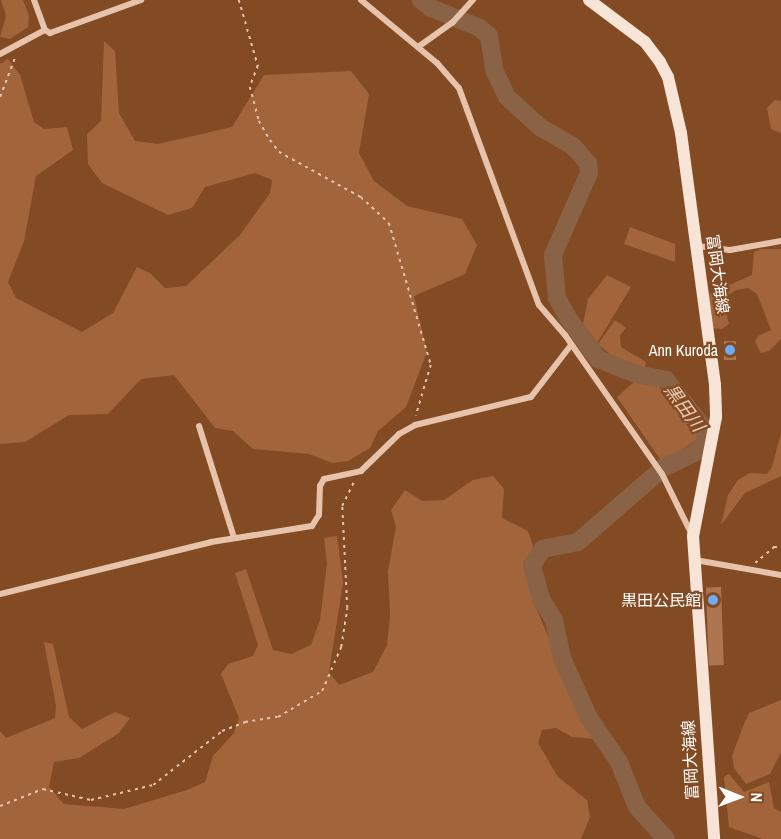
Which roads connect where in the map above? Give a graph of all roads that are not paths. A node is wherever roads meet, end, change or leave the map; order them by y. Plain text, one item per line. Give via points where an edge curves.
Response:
1 (34, 0) edge
2 (141, 0) edge
3 (361, 0) edge
4 (473, 0) edge
5 (589, 0) edge
6 (45, 30) junction
7 (418, 47) junction
8 (0, 54) edge
9 (781, 241) edge
10 (696, 246) junction
11 (571, 345) junction
12 (199, 426) dead end
13 (693, 536) junction
14 (234, 538) junction
15 (695, 560) junction
16 (781, 575) edge
17 (0, 594) edge
18 (714, 839) edge

1 - 6 street
2 - 6 street via 50,33
3 - 7 street
4 - 7 street via 453,22
5 - 10 main road, 富岡大海線 via 645,42 668,77 681,133
6 - 8 street
7 - 11 street via 459,88 504,203 529,284 539,305
9 - 10 street via 730,250
10 - 13 main road, 富岡大海線 via 712,350 716,417
11 - 13 street via 662,474
11 - 14 street via 531,397 415,425 399,434 361,471 324,479 319,515 312,526
12 - 14 street
13 - 15 main road, 富岡大海線
14 - 17 street
15 - 16 street
15 - 18 main road, 富岡大海線

